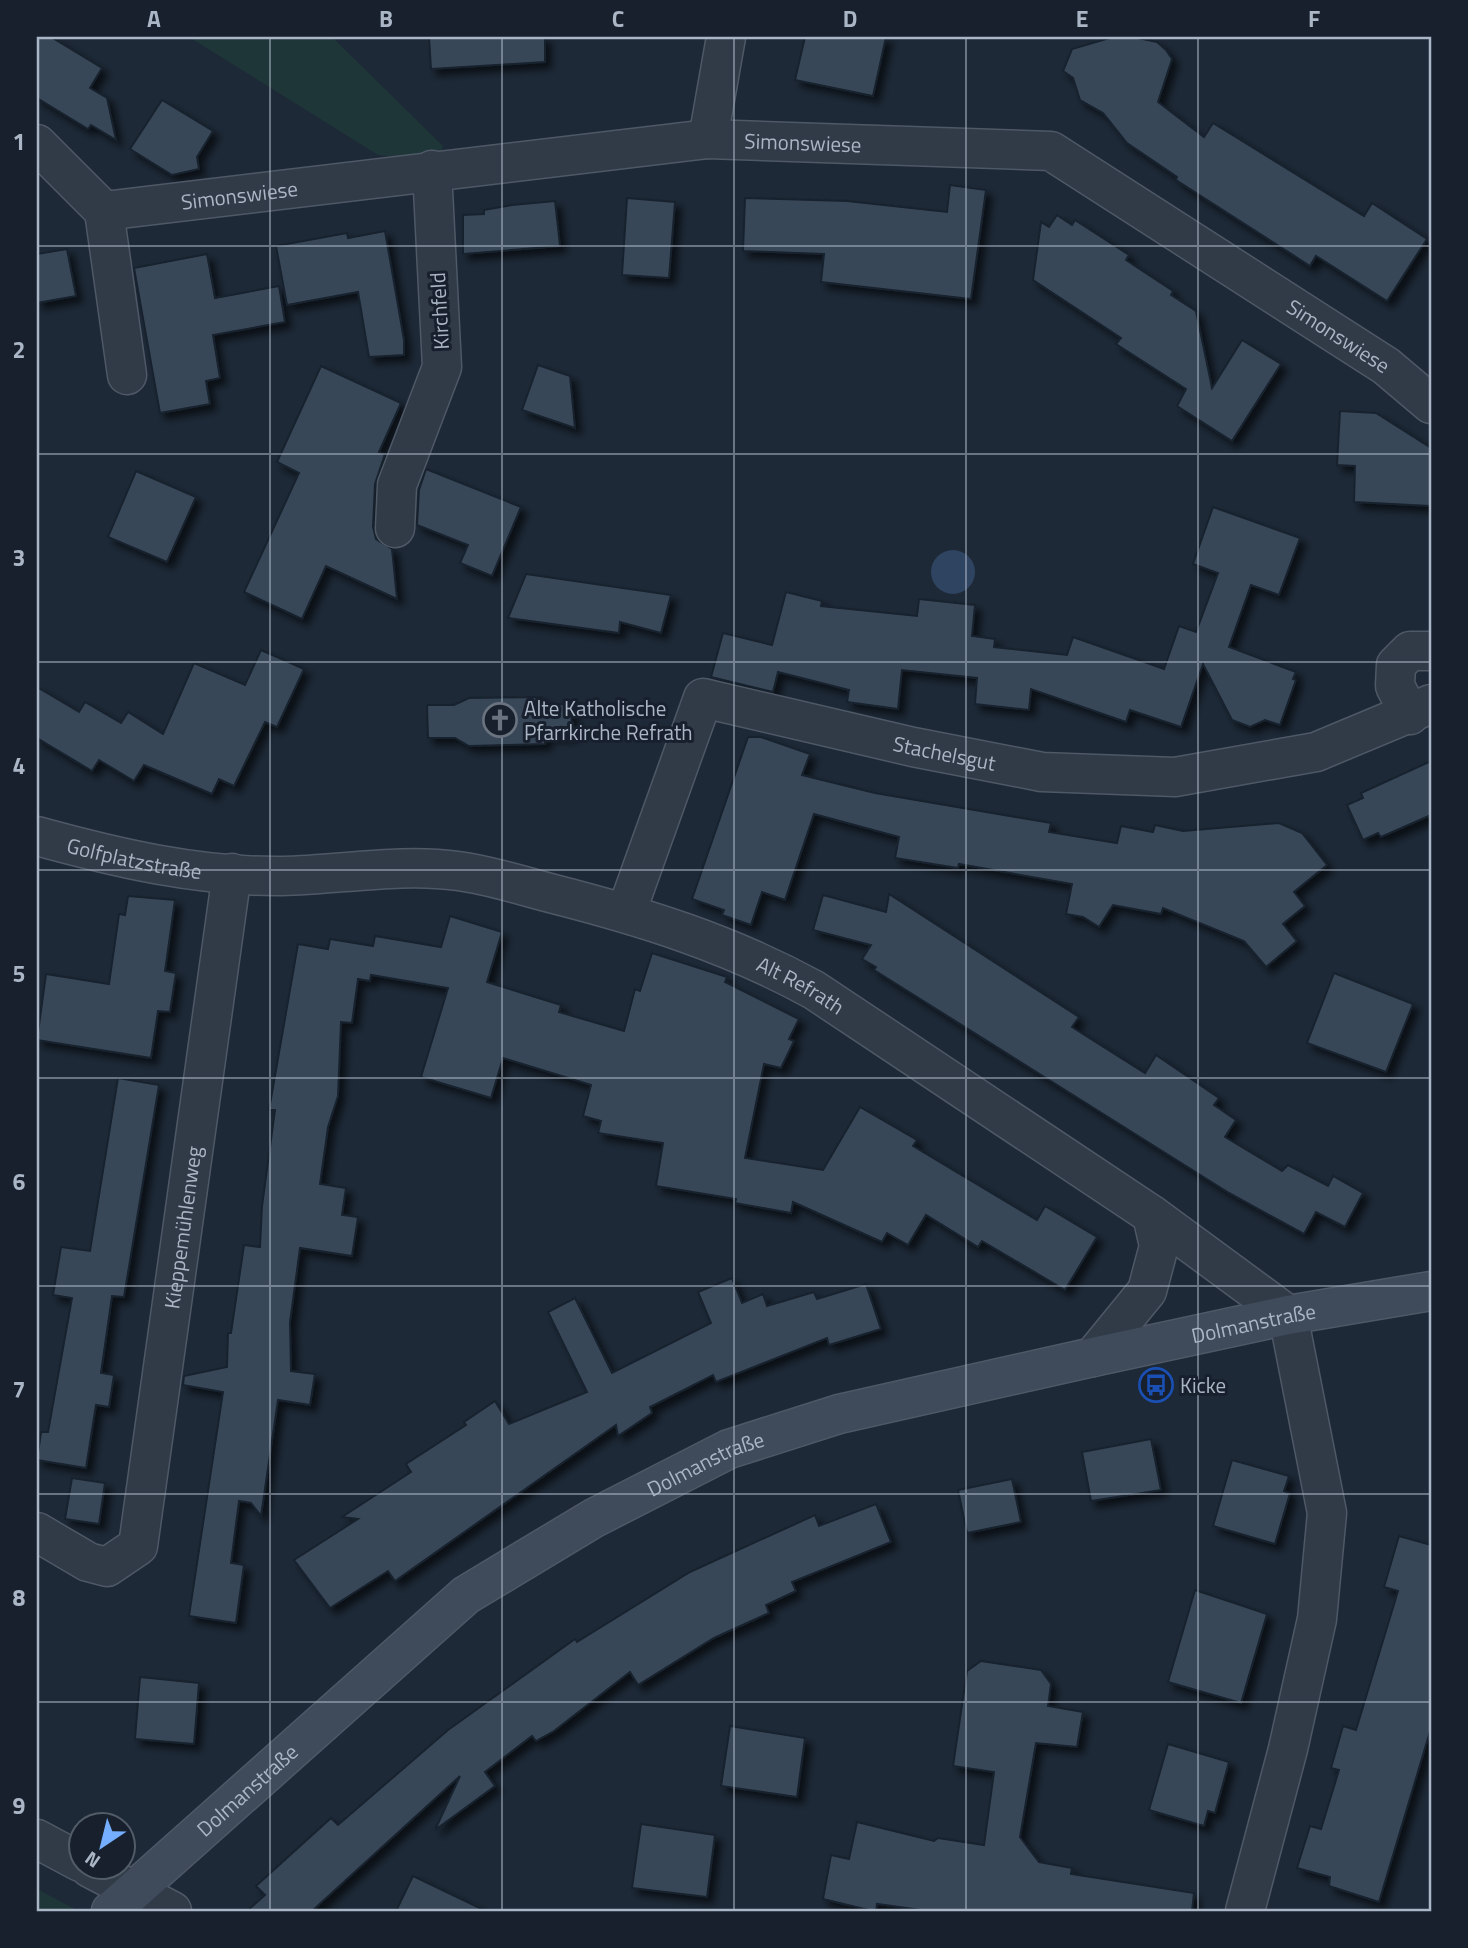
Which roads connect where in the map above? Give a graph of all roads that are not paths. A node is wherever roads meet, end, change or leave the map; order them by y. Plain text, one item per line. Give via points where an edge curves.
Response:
1 (726, 37) edge
2 (708, 139) junction
3 (37, 144) edge
4 (432, 170) junction
5 (104, 211) junction
6 (127, 375) dead end
7 (1431, 404) edge
8 (395, 528) dead end
9 (1431, 651) edge
10 (1420, 709) edge
11 (37, 836) edge
12 (232, 873) junction
13 (626, 913) junction
14 (1152, 1214) junction
15 (1431, 1292) edge
16 (1288, 1315) junction
17 (1093, 1357) junction
18 (37, 1532) edge
19 (37, 1839) edge
20 (66, 1855) edge
21 (105, 1882) edge
22 (123, 1901) edge
23 (172, 1911) edge
24 (1245, 1911) edge

1 - 2 street
2 - 4 street, Simonswiese
2 - 7 street, Simonswiese via 1051,152 1386,366
3 - 5 street
4 - 5 street, Simonswiese
4 - 8 street, Kirchfeld via 442,367 397,485
5 - 6 street
9 - 10 street, Stachelsgut via 1410,651 1396,665 1395,686
10 - 13 street, Stachelsgut via 1316,751 1175,777 1042,772 703,698
11 - 12 street, Golfplatzstraße via 164,867
12 - 13 street, Alt Refrath via 459,871
12 - 18 street, Kieppemühlenweg via 138,1546 107,1566 88,1562
13 - 14 street, Alt Refrath via 713,941 814,990
14 - 16 street, Alt Refrath
14 - 17 street via 1159,1246 1147,1291
15 - 16 main road, Dolmanstraße
16 - 17 main road, Dolmanstraße
16 - 24 street via 1327,1513 1317,1619 1289,1749
17 - 22 main road, Dolmanstraße via 786,1430 729,1450 594,1518 466,1595
19 - 20 street
21 - 22 street
22 - 23 street

